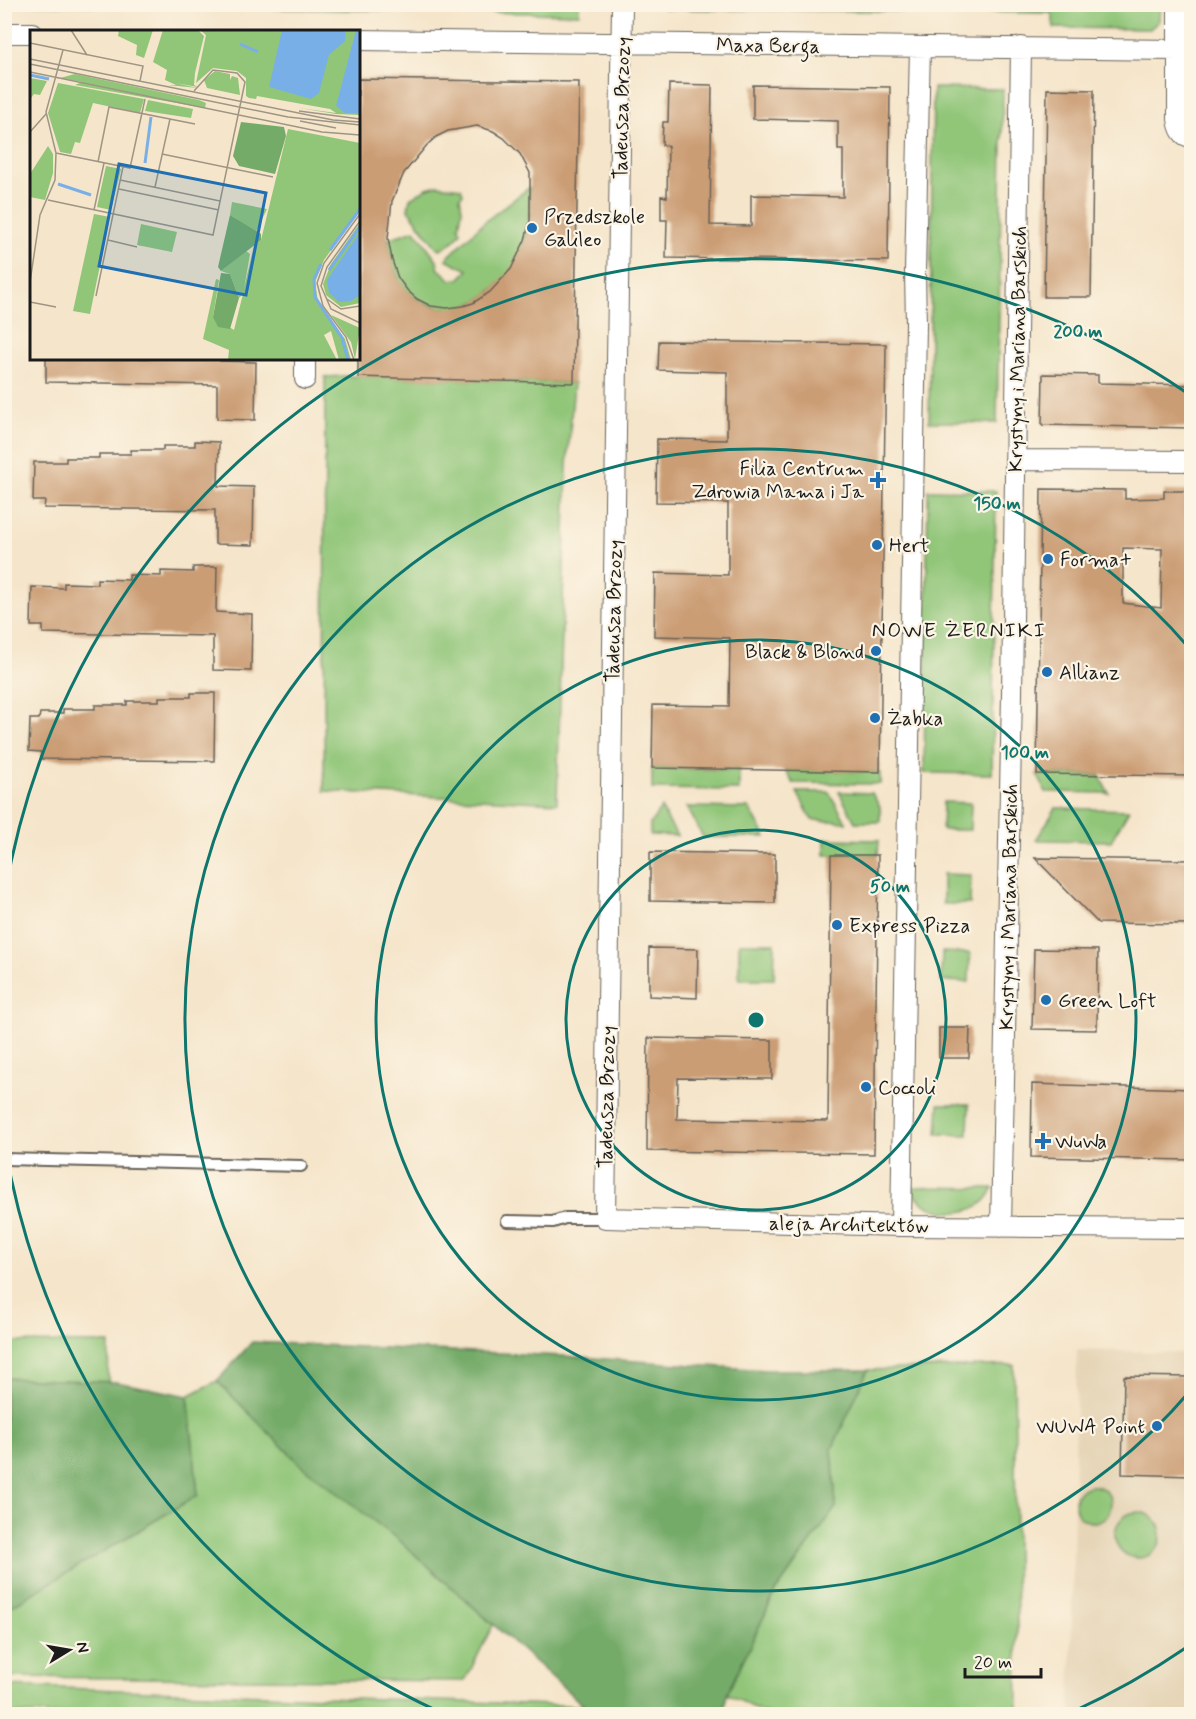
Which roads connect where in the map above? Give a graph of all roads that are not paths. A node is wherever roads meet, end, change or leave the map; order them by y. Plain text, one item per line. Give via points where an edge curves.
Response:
1 (622, 4) edge
2 (1178, 4) edge
3 (4, 33) edge
4 (30, 33) edge
5 (360, 40) edge
6 (622, 43) junction
7 (920, 47) junction
8 (1021, 47) junction
9 (1177, 50) junction
10 (1191, 137) edge
11 (305, 360) edge
12 (305, 379) dead end
13 (1015, 460) junction
14 (1191, 461) edge
15 (4, 1159) edge
16 (301, 1166) dead end
17 (605, 1218) junction
18 (507, 1221) dead end
19 (901, 1226) junction
20 (1001, 1227) junction
21 (1191, 1228) edge

1 - 6 street, Tadeusza Brzozy
2 - 9 street
3 - 4 street
5 - 6 street, Maxa Berga
6 - 7 street, Maxa Berga
6 - 17 street, Tadeusza Brzozy
7 - 8 street, Maxa Berga
7 - 19 street
8 - 9 street, Maxa Berga
8 - 13 street, Krystyny i Mariana Barskich
9 - 10 street via 1179,126
11 - 12 street
13 - 14 street
13 - 20 street, Krystyny i Mariana Barskich
15 - 16 lane
17 - 18 lane, aleja Architektów
17 - 19 street, aleja Architektów
19 - 20 street, aleja Architektów
20 - 21 street, aleja Architektów

